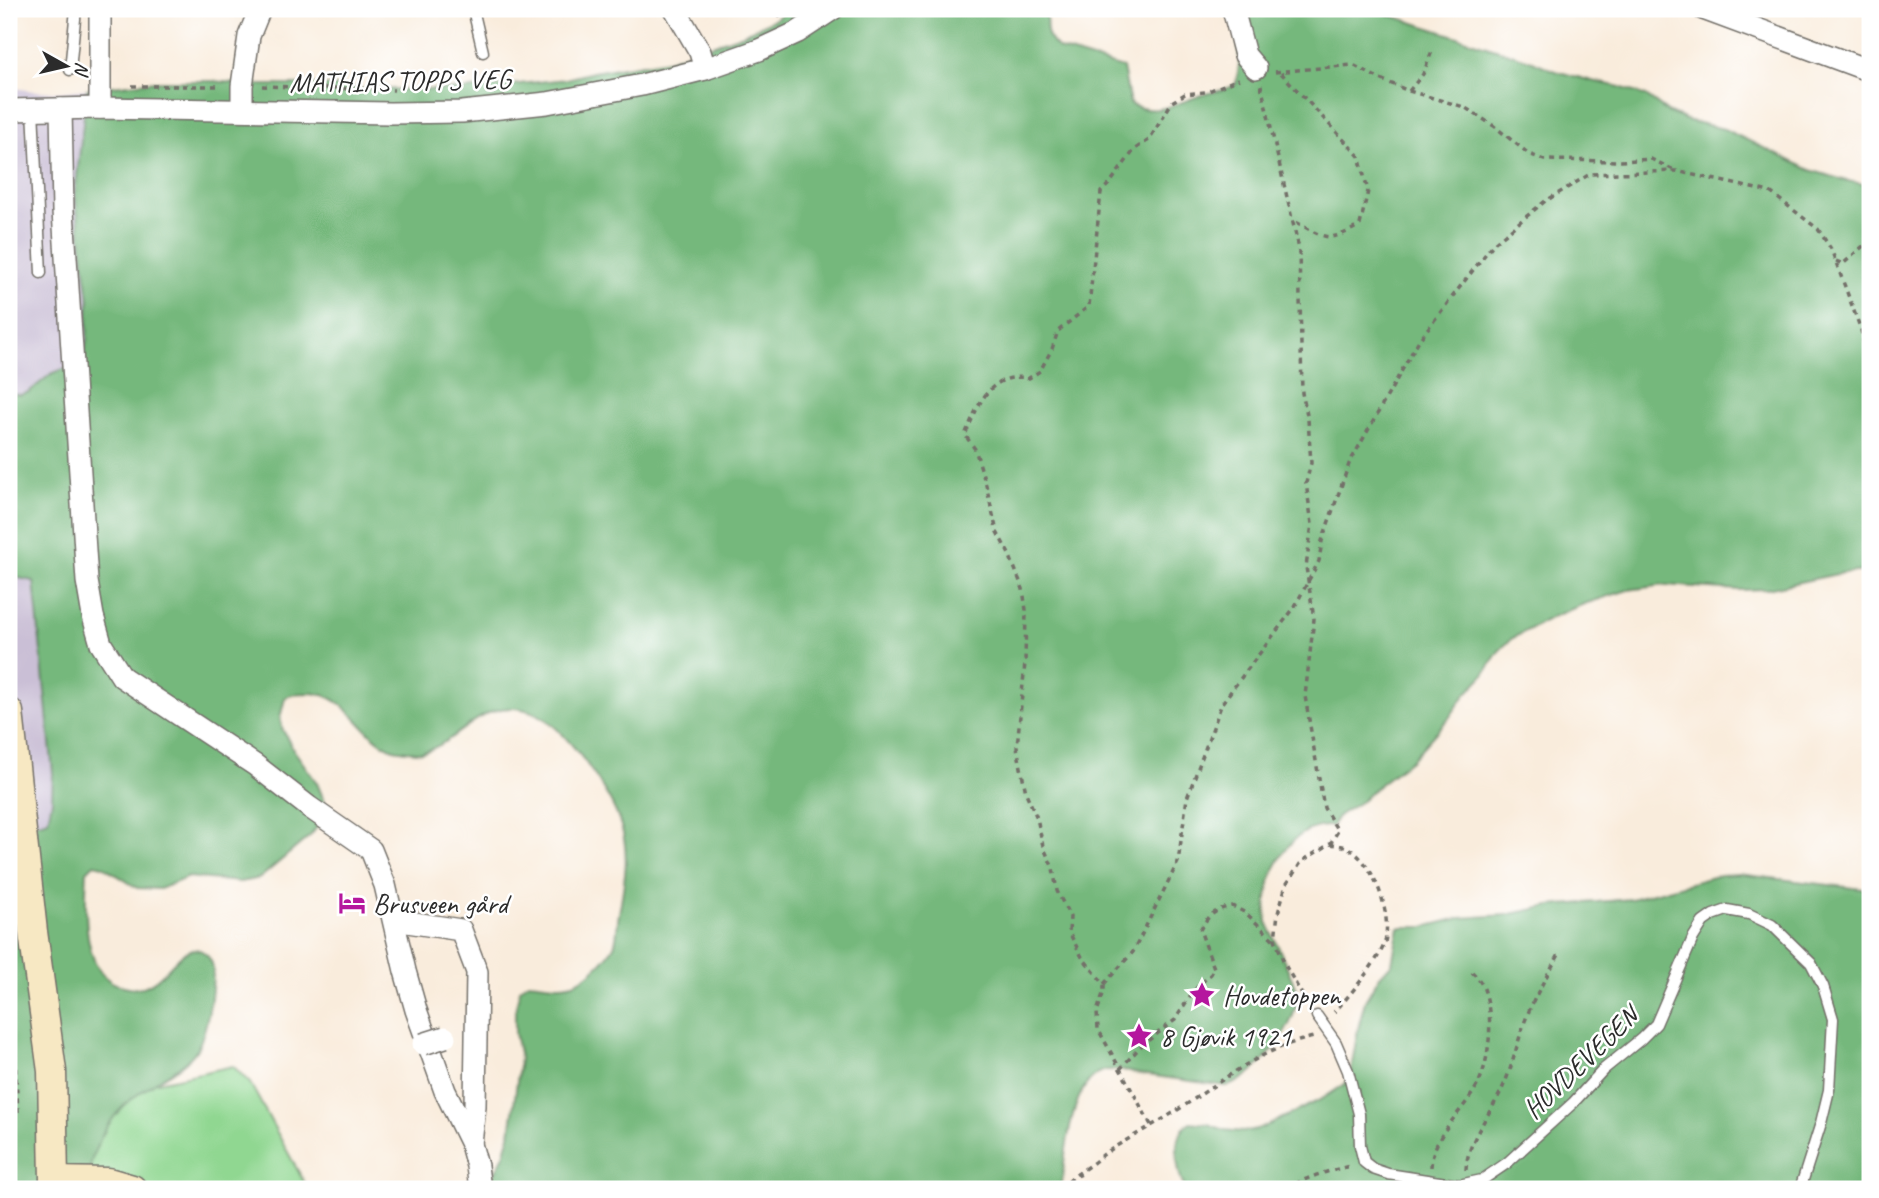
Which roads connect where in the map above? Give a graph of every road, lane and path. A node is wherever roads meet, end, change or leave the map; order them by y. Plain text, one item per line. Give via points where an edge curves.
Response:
1 (76, 9) edge
2 (100, 9) edge
3 (260, 9) edge
4 (473, 9) edge
5 (675, 9) edge
6 (792, 9) edge
7 (833, 9) edge
8 (1233, 9) edge
9 (1703, 9) edge
10 (773, 19) dead end
11 (1432, 51) dead end
12 (483, 52) dead end
13 (705, 69) junction
14 (70, 70) dead end
15 (1256, 71) junction
16 (1870, 71) edge
17 (1280, 72) junction
18 (100, 86) junction
19 (242, 86) junction
20 (393, 90) dead end
21 (1409, 91) junction
22 (33, 108) junction
23 (100, 108) junction
24 (61, 109) junction
25 (242, 109) junction
26 (9, 110) edge
27 (1676, 171) junction
28 (1292, 220) junction
29 (1870, 244) edge
30 (1836, 261) junction
31 (41, 273) dead end
32 (1870, 373) edge
33 (1308, 582) junction
34 (9, 712) edge
35 (12, 780) edge
36 (1330, 844) junction
37 (394, 920) junction
38 (1276, 941) junction
39 (1560, 953) dead end
40 (1472, 972) dead end
41 (1104, 984) junction
42 (9, 1018) edge
43 (1320, 1020) junction
44 (476, 1028) junction
45 (1330, 1033) junction
46 (423, 1044) dead end
47 (1121, 1069) junction
48 (18, 1112) dead end
49 (1151, 1125) junction
50 (471, 1144) junction
51 (1364, 1162) junction
52 (1078, 1172) junction
53 (1430, 1180) junction
54 (1466, 1183) junction
55 (54, 1185) edge
56 (132, 1189) edge
57 (480, 1189) edge
58 (1062, 1189) edge
59 (1085, 1189) edge
60 (1287, 1189) edge
61 (1800, 1189) edge

1 - 14 lane
2 - 18 street
3 - 19 street via 249,36
4 - 12 lane
5 - 13 street
6 - 10 path
7 - 13 street, MATHIAS TOPPS VEG via 798,32
8 - 15 street via 1245,55
9 - 16 street
11 - 21 path via 1423,74
13 - 25 street, MATHIAS TOPPS VEG via 547,103 462,112
15 - 17 path
15 - 28 path
15 - 41 path via 1172,102 1149,140 1135,149 1101,192 1089,306 1058,331 1040,371 1029,378 1014,376 990,386 965,435 975,449 997,532 1014,565 1027,610 1017,747 1026,793 1057,891 1070,917 1069,932
17 - 21 path via 1353,65
17 - 28 path via 1359,156 1368,191 1360,225 1343,235 1326,238
18 - 19 path
18 - 23 street
19 - 20 path
19 - 25 street
21 - 27 path via 1464,107 1544,160 1651,159
22 - 24 street, MATHIAS TOPPS VEG
22 - 26 street, MATHIAS TOPPS VEG
22 - 31 lane
23 - 24 street, MATHIAS TOPPS VEG
23 - 25 street, MATHIAS TOPPS VEG
24 - 37 street via 63,211 87,581 101,644 121,677 255,765 371,850
27 - 30 path via 1770,192 1818,229
27 - 33 path via 1590,174 1544,202 1493,243 1419,340 1349,464
28 - 33 path via 1299,249 1302,393 1311,463 1306,483 1312,524
29 - 30 path via 1843,264
30 - 32 path via 1861,330
33 - 36 path via 1314,619 1305,696 1324,808 1338,831
33 - 41 path via 1294,608 1222,703 1187,798 1178,862 1133,952
34 - 35 main road
35 - 55 main road via 52,1071
36 - 38 path via 1302,861 1286,885
36 - 43 path via 1344,846 1362,859 1381,893 1386,916 1384,943 1359,983
37 - 44 street via 461,930 477,972
37 - 50 street via 416,1010 445,1091
38 - 43 path via 1296,985
38 - 47 path via 1258,922 1231,906 1209,916 1200,930 1214,968 1211,974 1175,1020 1141,1046
39 - 54 path via 1525,1021 1502,1089 1466,1162
40 - 53 path via 1483,986 1489,1006 1485,1061 1478,1084 1440,1138
41 - 47 path via 1098,1028
42 - 48 path
43 - 45 lane
44 - 46 street, bridge
44 - 50 street
45 - 49 path via 1246,1063
45 - 51 lane via 1348,1071
47 - 49 path
49 - 52 path
50 - 57 street
51 - 53 lane, HOVDEVEGEN via 1388,1174
51 - 60 path
52 - 58 path
52 - 59 path
53 - 54 lane, HOVDEVEGEN
54 - 61 lane, HOVDEVEGEN via 1482,1180 1507,1163 1656,1024 1693,938 1703,922 1727,909 1772,925 1811,963 1833,1019 1829,1090
55 - 56 main road via 108,1182

